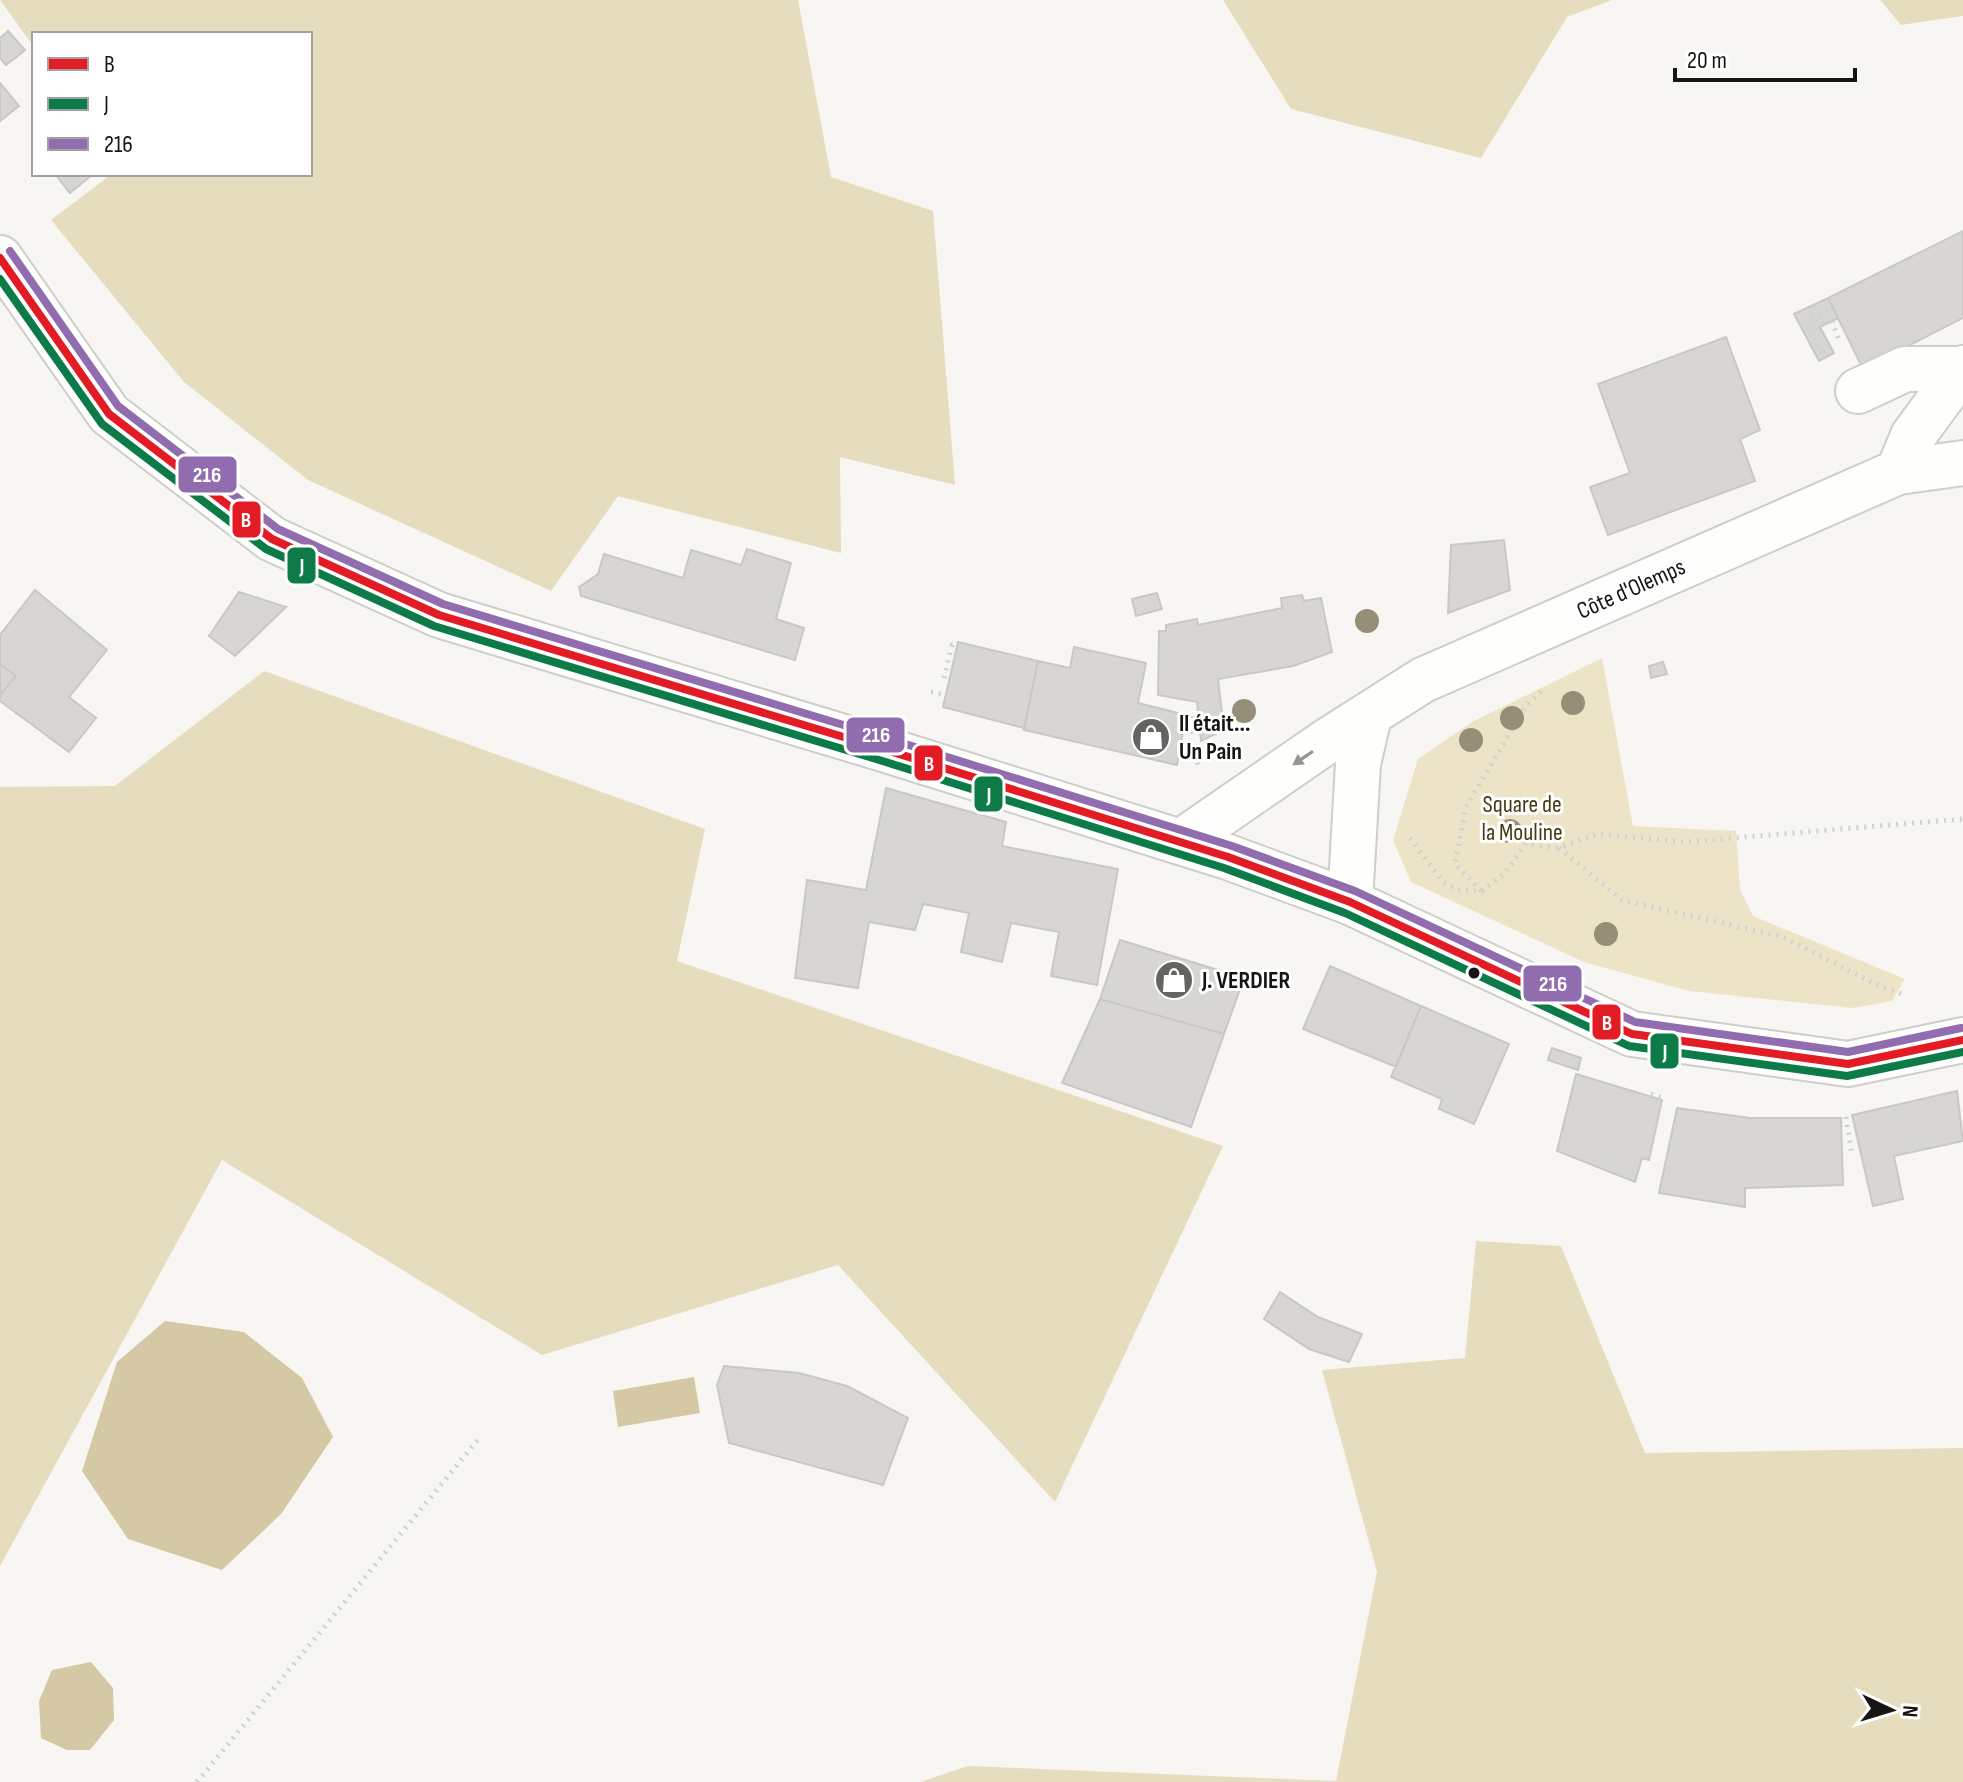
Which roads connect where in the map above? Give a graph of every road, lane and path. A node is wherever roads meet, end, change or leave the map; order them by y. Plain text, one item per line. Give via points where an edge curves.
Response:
1 (0, 258) edge
2 (1833, 309) dead end
3 (1826, 359) dead end
4 (1962, 368) edge
5 (1858, 391) dead end
6 (1963, 463) edge
7 (1898, 472) junction
8 (956, 647) dead end
9 (944, 678) dead end
10 (1554, 678) dead end
11 (931, 692) dead end
12 (946, 695) dead end
13 (1192, 716) dead end
14 (1369, 716) junction
15 (1201, 772) dead end
16 (1963, 819) edge
17 (1405, 830) dead end
18 (1182, 841) junction
19 (1558, 848) junction
20 (1482, 891) junction
21 (1350, 902) junction
22 (1915, 998) dead end
23 (1963, 1040) edge
24 (1650, 1094) dead end
25 (1664, 1099) dead end
26 (1846, 1120) dead end
27 (1852, 1156) dead end
28 (481, 1436) dead end
29 (197, 1782) edge

1 - 18 main road via 109,414 272,539 439,615
2 - 3 path via 1808,321
4 - 5 main road via 1905,369
4 - 7 main road via 1913,436
6 - 7 main road, Côte d'Olemps
7 - 14 main road, Côte d'Olemps via 1423,680
8 - 9 path via 952,645
10 - 20 path via 1525,707 1466,807 1455,864
11 - 12 path
13 - 15 path via 1190,741
14 -> 18 main road, Côte d'Olemps
14 - 21 main road via 1358,764
16 - 19 path via 1685,842 1597,834
17 - 20 path via 1442,881 1457,890
18 - 21 main road
19 - 20 path via 1526,843 1506,872
19 - 22 path via 1622,900 1783,937 1875,984
21 - 23 main road via 1632,1034 1848,1064
24 - 25 path
26 - 27 path
28 - 29 path

